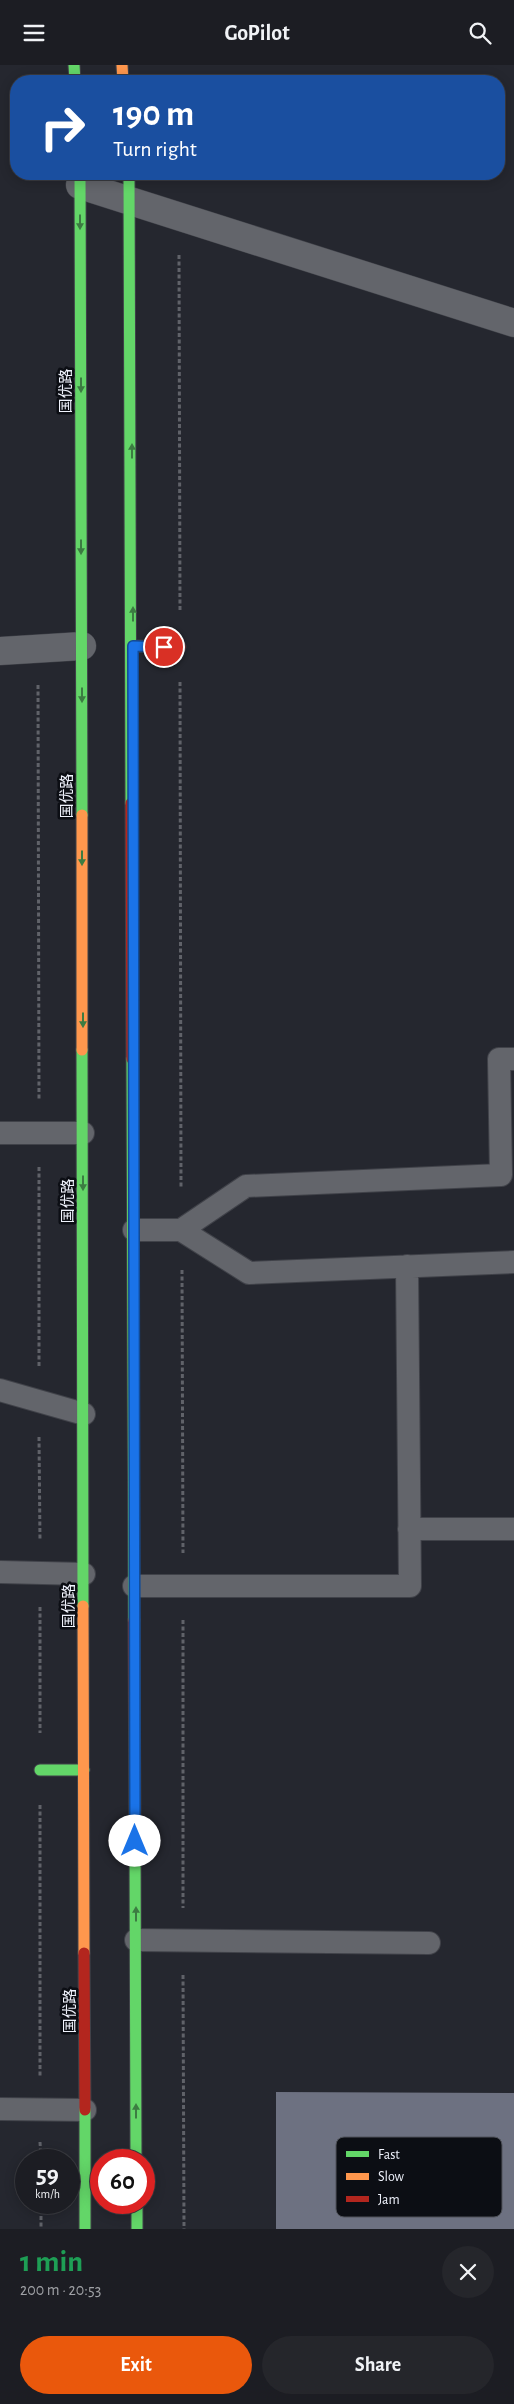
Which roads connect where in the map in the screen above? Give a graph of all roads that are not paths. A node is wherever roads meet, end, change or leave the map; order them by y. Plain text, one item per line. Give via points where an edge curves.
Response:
1 (80, 180) edge
2 (82, 180) edge
3 (129, 180) edge
4 (131, 200) junction
5 (514, 323) edge
6 (82, 646) junction
7 (133, 646) junction
8 (180, 647) dead end
9 (0, 651) edge
10 (514, 1059) edge
11 (0, 1133) edge
12 (83, 1133) junction
13 (134, 1229) junction
14 (181, 1230) junction
15 (514, 1262) edge
16 (407, 1266) junction
17 (0, 1390) edge
18 (84, 1414) junction
19 (409, 1529) junction
20 (514, 1529) edge
21 (0, 1572) edge
22 (84, 1575) junction
23 (134, 1586) junction
24 (40, 1770) dead end
25 (84, 1770) junction
26 (136, 1940) junction
27 (430, 1943) dead end
28 (0, 2109) edge
29 (85, 2110) junction
30 (136, 2149) edge
31 (136, 2214) edge
32 (85, 2229) edge
33 (137, 2229) edge

1 -> 6 main road, 国优路
2 - 4 street
3 - 4 main road
4 - 5 street
7 -> 4 main road
6 - 9 street
6 -> 12 main road, 国优路
7 - 8 main road
7 - 13 main road
10 - 14 lane via 499,1059 501,1175 246,1186
11 - 12 lane
12 -> 18 main road, 国优路
13 - 14 lane
13 - 23 main road
14 - 16 lane via 249,1273
15 - 16 lane
16 - 19 lane
17 - 18 lane
18 - 22 main road, 国优路
19 - 20 lane
19 - 23 lane via 410,1586
21 - 22 lane
22 - 25 main road, 国优路
26 -> 23 main road
24 - 25 main road
25 - 29 main road, 国优路
26 - 27 lane
30 -> 26 main road
28 - 29 lane
29 - 32 main road, 国优路
31 - 33 main road

